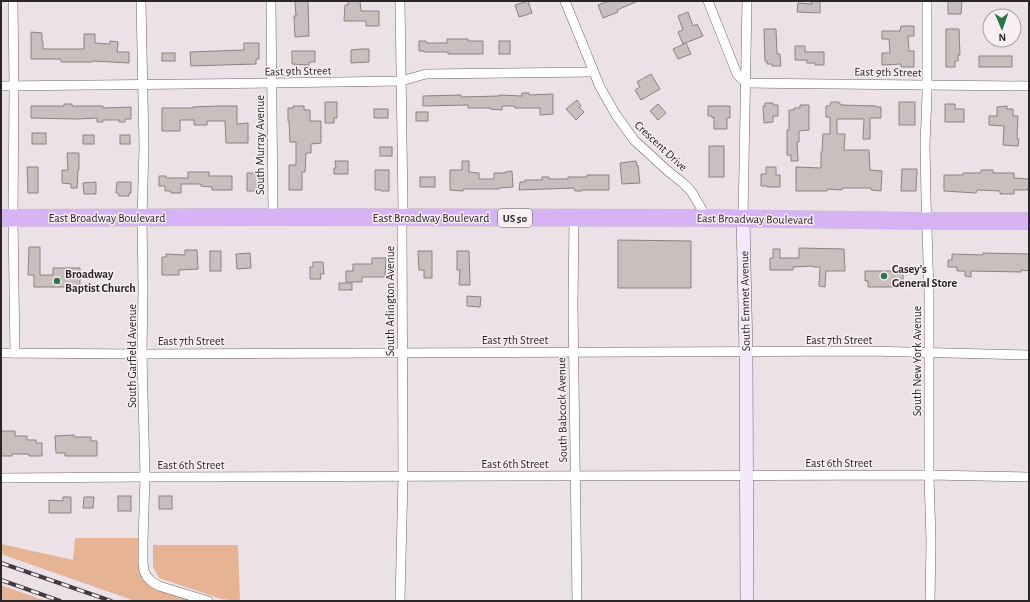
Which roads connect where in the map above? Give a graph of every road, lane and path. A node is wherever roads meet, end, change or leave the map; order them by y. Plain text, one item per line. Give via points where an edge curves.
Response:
1 (13, 1) edge
2 (141, 1) edge
3 (271, 1) edge
4 (400, 1) edge
5 (565, 1) edge
6 (708, 1) edge
7 (747, 1) edge
8 (927, 1) edge
9 (594, 72) junction
10 (401, 81) junction
11 (272, 83) junction
12 (746, 83) junction
13 (142, 85) junction
14 (927, 85) junction
15 (1, 86) edge
16 (14, 86) junction
17 (1029, 86) edge
18 (273, 217) junction
19 (7, 218) edge
20 (142, 218) junction
21 (403, 218) junction
22 (574, 218) junction
23 (707, 218) junction
24 (743, 219) junction
25 (926, 221) junction
26 (1029, 221) edge
27 (402, 352) junction
28 (574, 352) junction
29 (746, 352) junction
30 (1, 353) edge
31 (15, 353) junction
32 (928, 353) junction
33 (142, 354) junction
34 (1029, 355) edge
35 (929, 475) junction
36 (575, 476) junction
37 (747, 476) junction
38 (145, 477) junction
39 (402, 477) junction
40 (1029, 477) edge
41 (1, 478) edge
42 (208, 601) edge
43 (400, 601) edge
44 (577, 601) edge
45 (747, 601) edge
46 (930, 601) edge

1 - 16 street
2 - 13 street, South Garfield Avenue
3 - 11 street, South Murray Avenue
4 - 10 street, South Arlington Avenue
5 - 9 street, Crescent Drive
6 - 12 street via 737,74
7 - 12 street, South Emmet Avenue
8 - 14 street, South New York Avenue
9 - 10 street, East 9th Street via 426,74
9 - 23 street, Crescent Drive via 624,128 634,140 684,183
10 - 11 street, East 9th Street
10 - 21 street, South Arlington Avenue
11 - 13 street, East 9th Street
11 - 18 street, South Murray Avenue
12 - 14 street, East 9th Street
12 - 24 street, South Emmet Avenue
13 - 16 street, East 9th Street
13 - 20 street, South Garfield Avenue
14 - 17 street, East 9th Street
14 - 25 street, South New York Avenue
15 - 16 street, East 9th Street
16 - 19 street
18 - 20 highway, East Broadway Boulevard / US 50
18 - 21 highway, East Broadway Boulevard / US 50
19 - 20 highway, East Broadway Boulevard / US 50
19 - 31 street
20 - 33 street, South Garfield Avenue
21 - 22 highway, East Broadway Boulevard / US 50
21 - 27 street, South Arlington Avenue
22 - 23 highway, East Broadway Boulevard / US 50
22 - 28 street, South Babcock Avenue
23 - 24 highway, East Broadway Boulevard / US 50
24 - 25 highway, East Broadway Boulevard / US 50
24 - 29 street, South Emmet Avenue
25 - 26 highway, East Broadway Boulevard / US 50
25 - 32 street, South New York Avenue via 929,285
27 - 28 street, East 7th Street
27 - 33 street, East 7th Street
27 - 39 street, South Arlington Avenue
28 - 29 street, East 7th Street
28 - 36 street, South Babcock Avenue
29 - 32 street, East 7th Street
29 - 37 street, South Emmet Avenue
30 - 31 street, East 7th Street
31 - 33 street, East 7th Street
32 - 34 street, East 7th Street
32 - 35 street, South New York Avenue
33 - 38 street, South Garfield Avenue
35 - 37 street, East 6th Street
35 - 40 street, East 6th Street
35 - 46 street, South New York Avenue
36 - 37 street, East 6th Street
36 - 39 street, East 6th Street
36 - 44 street, South Babcock Avenue
37 - 45 street, South Emmet Avenue
38 - 39 street, East 6th Street
38 - 41 street, East 6th Street
38 - 42 street, South Garfield Avenue via 143,563 147,577 159,586
39 - 43 street, South Arlington Avenue

